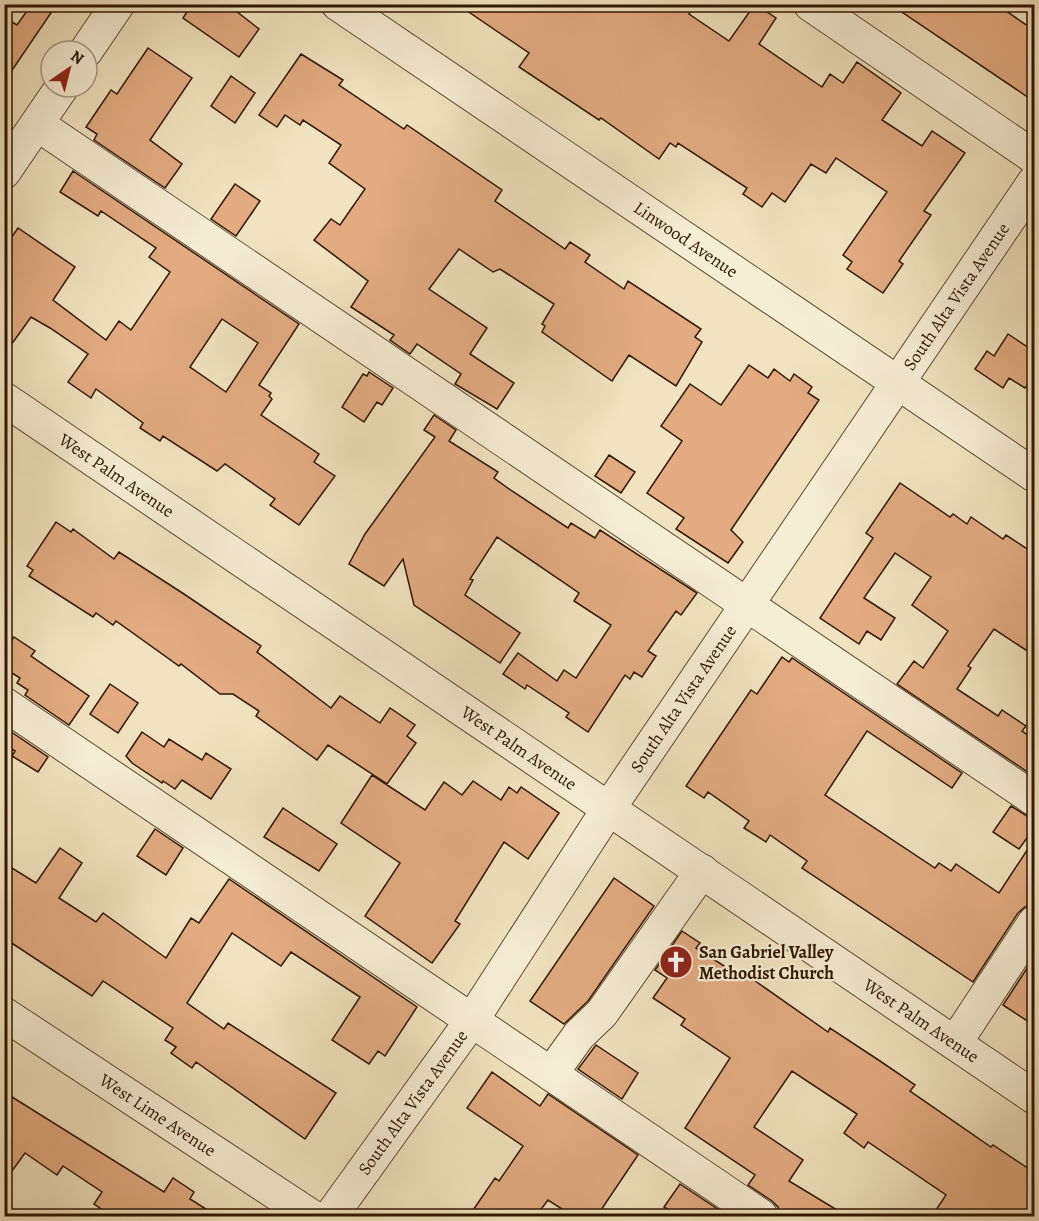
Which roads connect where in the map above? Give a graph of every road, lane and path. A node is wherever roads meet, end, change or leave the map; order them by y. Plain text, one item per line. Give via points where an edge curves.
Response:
1 (118, 4) edge
2 (339, 4) edge
3 (810, 4) edge
4 (94, 39) edge
5 (54, 99) edge
6 (37, 124) junction
7 (1035, 157) edge
8 (4, 172) edge
9 (1035, 183) edge
10 (897, 381) junction
11 (4, 399) edge
12 (1035, 475) edge
13 (747, 605) junction
14 (4, 704) edge
15 (1035, 799) edge
16 (609, 808) junction
17 (702, 871) junction
18 (1035, 923) edge
19 (4, 1014) edge
20 (472, 1020) junction
21 (955, 1043) junction
22 (551, 1074) junction
23 (1035, 1097) edge
24 (311, 1216) edge
25 (332, 1216) edge
26 (761, 1216) edge

1 - 4 street
2 - 10 street, Linwood Avenue
3 - 7 street
5 - 6 street
6 - 8 street
6 - 13 street
9 - 10 street, South Alta Vista Avenue
10 - 12 street, Linwood Avenue
10 - 13 street, South Alta Vista Avenue
11 - 16 street, West Palm Avenue
13 - 15 street
13 - 16 street, South Alta Vista Avenue
14 - 20 street
16 - 17 street, West Palm Avenue
16 - 20 street, South Alta Vista Avenue
17 - 21 street, West Palm Avenue
17 - 22 street via 602,1013 579,1035
18 - 21 street
19 - 24 street, West Lime Avenue
20 - 22 street
20 - 25 street, South Alta Vista Avenue
21 - 23 street, West Palm Avenue
22 - 26 street

